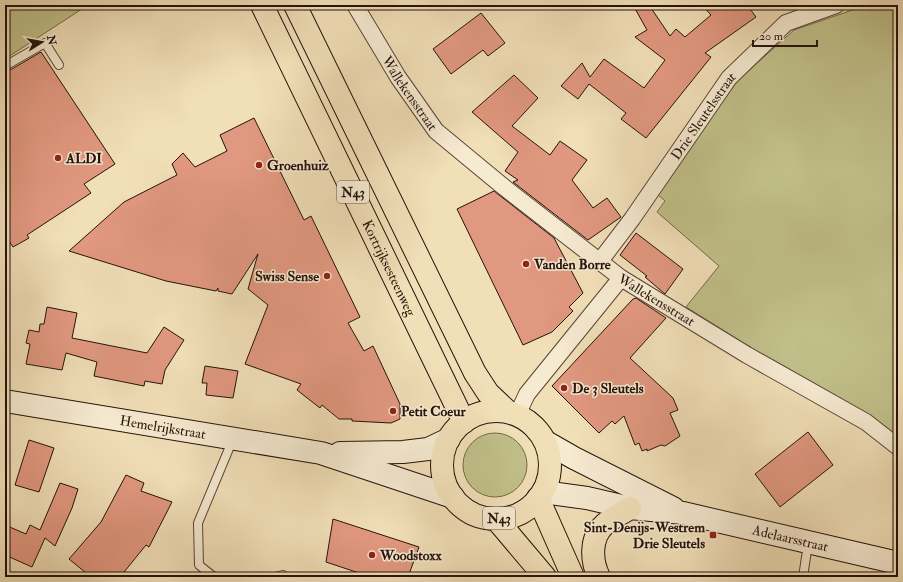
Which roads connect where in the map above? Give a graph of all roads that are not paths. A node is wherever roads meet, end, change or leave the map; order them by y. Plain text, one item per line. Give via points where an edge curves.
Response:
1 (262, 5) edge
2 (295, 5) edge
3 (355, 5) edge
4 (836, 5) edge
5 (60, 65) dead end
6 (5, 66) edge
7 (600, 261) junction
8 (621, 278) junction
9 (5, 401) edge
10 (512, 413) junction
11 (464, 422) junction
12 (233, 438) junction
13 (449, 439) junction
14 (546, 442) junction
15 (898, 447) edge
16 (321, 453) junction
17 (541, 495) junction
18 (453, 497) junction
19 (630, 508) junction
20 (683, 513) junction
21 (496, 519) junction
22 (808, 544) junction
23 (898, 563) edge
24 (214, 577) edge
25 (545, 577) edge
26 (573, 577) edge
27 (599, 577) edge
28 (803, 577) edge

1 - 11 main road, Kortrijksesteenweg / N43
2 - 10 main road, N43 via 475,373 488,393
3 - 7 street, Wallekensstraat via 398,77 436,131
4 - 7 street, Drie Sleutelsstraat via 786,23 729,78
5 - 6 lane via 45,43
7 - 8 street, Wallekensstraat
8 - 10 street
8 - 15 street, Wallekensstraat via 747,355 866,422
9 - 12 street, Hemelrijkstraat
10 - 11 main road, N43 via 484,411
10 - 14 main road, N43 via 532,425
11 - 13 main road, N43
12 - 16 street, Hemelrijkstraat
12 - 24 lane via 198,523 199,565
13 - 16 street, Hemelrijkstraat via 428,449 403,452
13 - 18 main road, N43 via 442,460 445,484
14 - 17 main road via 550,468
14 - 20 street, Adelaarsstraat
16 - 18 street, Hemelrijkstraat
17 - 19 street, Adelaarsstraat via 587,498
17 - 21 main road, N43 via 528,509
17 - 26 main road
18 - 21 main road, N43 via 471,514
19 - 20 street, Adelaarsstraat
19 - 27 main road via 604,524 598,532 593,545 593,556
20 - 22 street, Adelaarsstraat
21 - 25 main road, N43
22 - 23 street, Adelaarsstraat
22 - 28 lane

